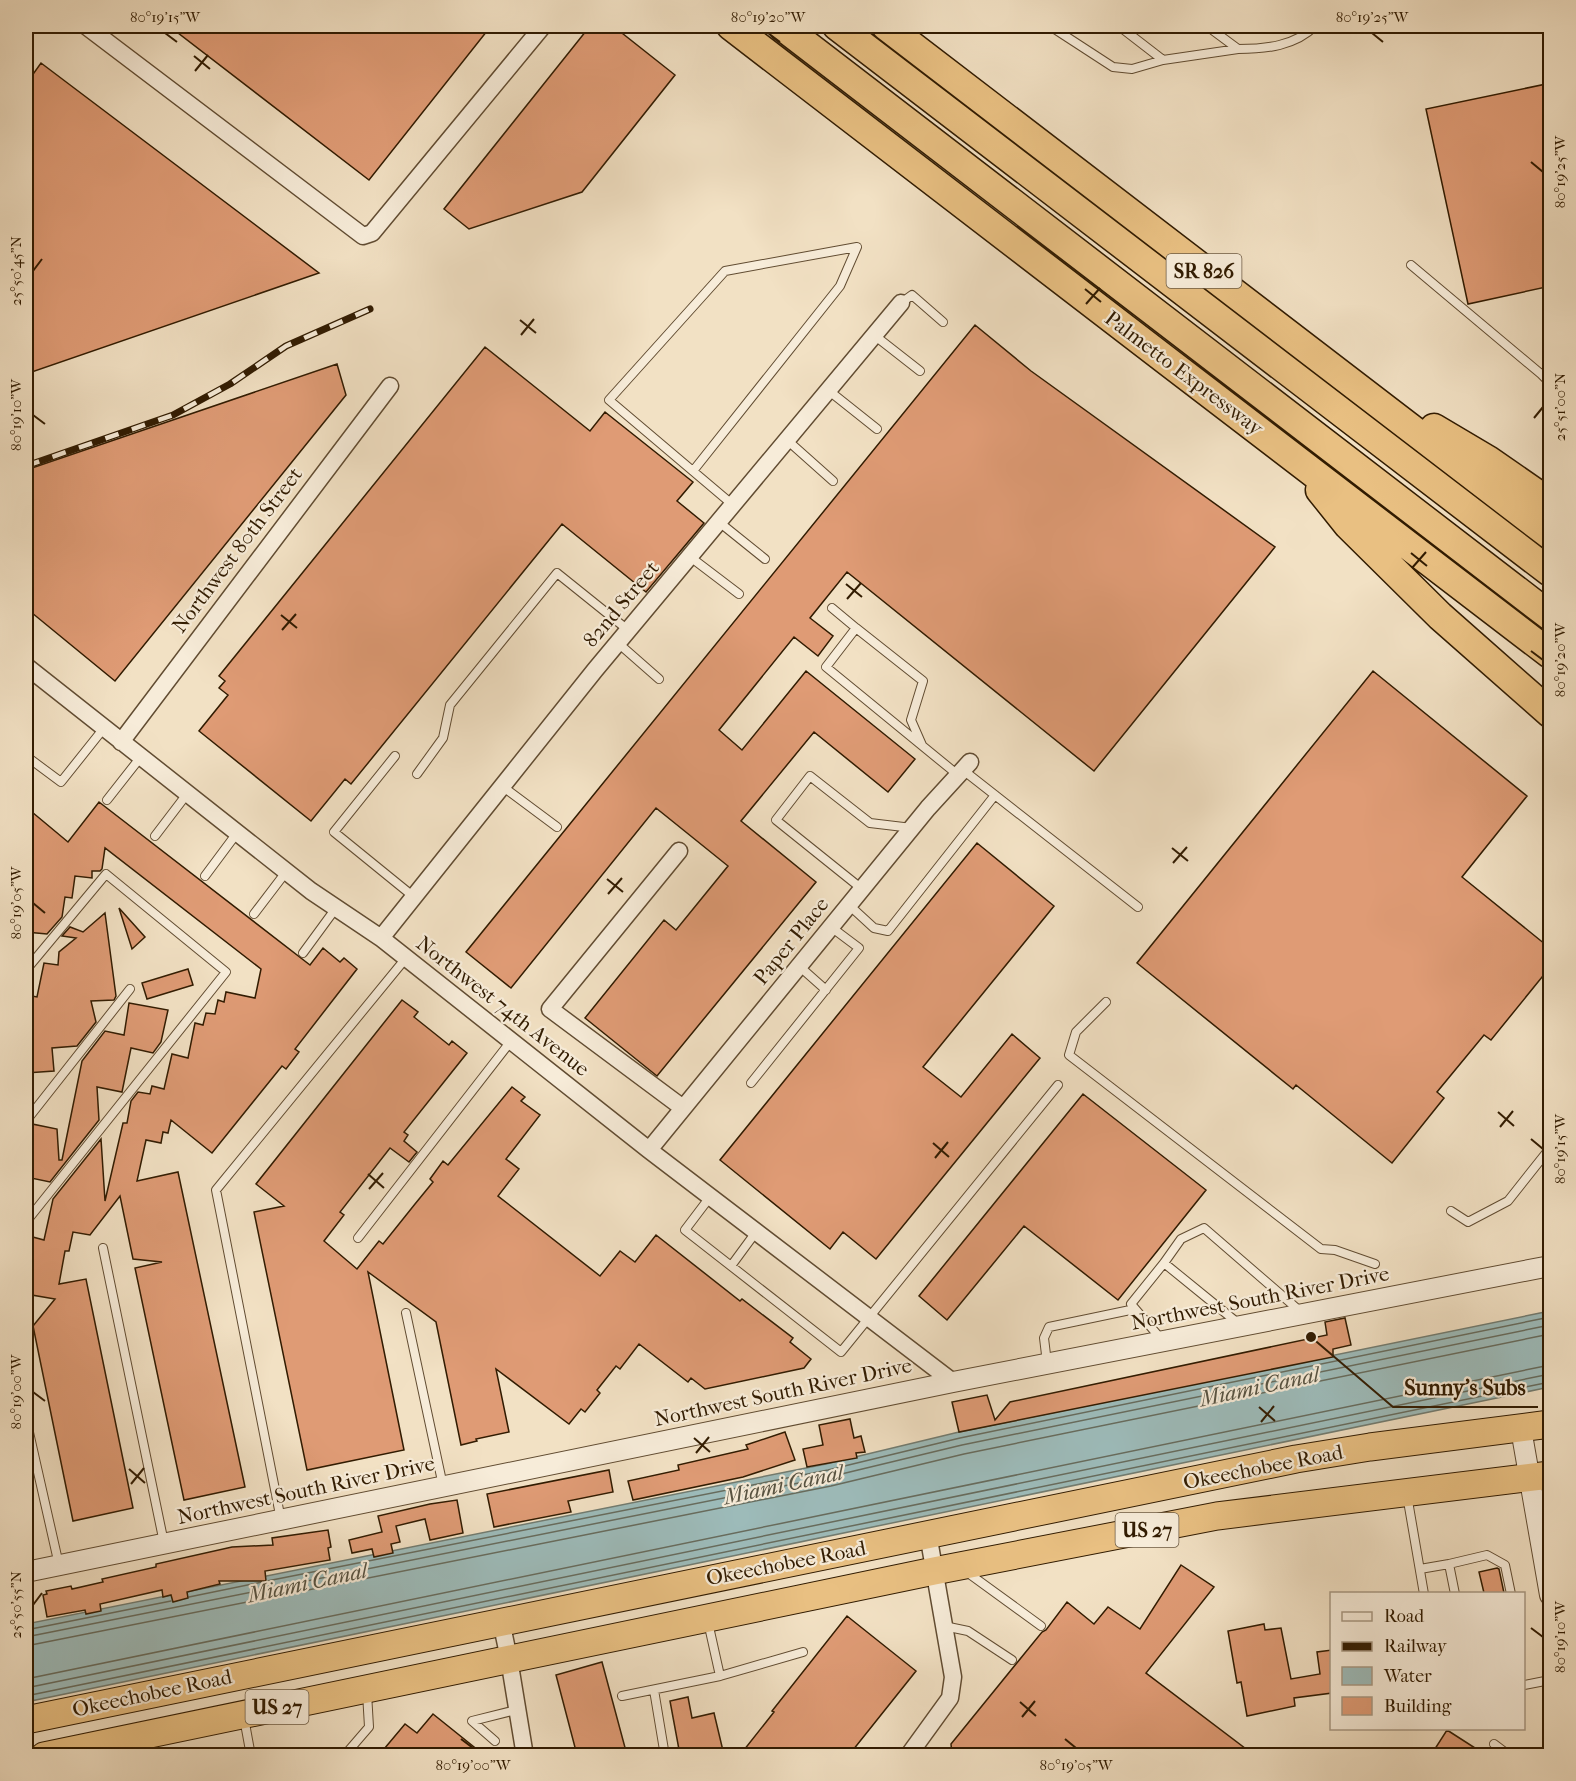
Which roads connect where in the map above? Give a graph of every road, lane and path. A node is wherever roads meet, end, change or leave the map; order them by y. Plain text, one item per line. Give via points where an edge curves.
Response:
1 (86, 26) edge
2 (543, 26) edge
3 (731, 26) edge
4 (782, 26) edge
5 (837, 26) edge
6 (886, 26) edge
7 (1050, 26) edge
8 (1119, 26) edge
9 (1207, 26) edge
10 (1315, 26) edge
11 (1238, 49) junction
12 (1163, 60) junction
13 (1411, 265) dead end
14 (901, 303) joint
15 (942, 322) dead end
16 (874, 335) junction
17 (1331, 368) junction
18 (920, 371) dead end
19 (1551, 372) edge
20 (1541, 374) junction
21 (1551, 383) edge
22 (390, 386) dead end
23 (828, 390) junction
24 (877, 429) dead end
25 (787, 440) junction
26 (1293, 455) junction
27 (693, 471) junction
28 (833, 481) dead end
29 (1551, 503) edge
30 (733, 504) junction
31 (719, 522) junction
32 (1551, 535) edge
33 (690, 556) junction
34 (765, 559) dead end
35 (1551, 572) edge
36 (739, 594) dead end
37 (832, 608) dead end
38 (1551, 616) edge
39 (856, 628) junction
40 (623, 636) junction
41 (1551, 654) edge
42 (26, 666) edge
43 (659, 679) dead end
44 (1551, 713) edge
45 (104, 728) junction
46 (121, 742) junction
47 (922, 745) junction
48 (26, 756) edge
49 (395, 756) dead end
50 (140, 758) junction
51 (964, 769) junction
52 (417, 774) dead end
53 (502, 786) junction
54 (187, 794) junction
55 (995, 795) junction
56 (107, 800) dead end
57 (557, 827) dead end
58 (912, 828) junction
59 (237, 833) junction
60 (155, 836) dead end
61 (679, 851) dead end
62 (286, 872) junction
63 (205, 876) dead end
64 (862, 889) junction
65 (414, 897) junction
66 (849, 905) junction
67 (1138, 907) dead end
68 (336, 908) junction
69 (254, 914) dead end
70 (831, 927) junction
71 (381, 938) junction
72 (303, 953) dead end
73 (406, 958) junction
74 (800, 966) junction
75 (26, 970) edge
76 (130, 989) dead end
77 (826, 990) junction
78 (1106, 1002) dead end
79 (511, 1041) junction
80 (751, 1083) dead end
81 (1058, 1085) dead end
82 (683, 1108) junction
83 (26, 1121) edge
84 (1551, 1148) edge
85 (649, 1150) junction
86 (710, 1197) junction
87 (1451, 1211) dead end
88 (26, 1222) edge
89 (756, 1232) junction
90 (358, 1238) dead end
91 (103, 1248) dead end
92 (1164, 1263) junction
93 (1376, 1264) dead end
94 (731, 1266) junction
95 (1551, 1266) edge
96 (1135, 1309) junction
97 (406, 1313) dead end
98 (1304, 1314) junction
99 (870, 1318) junction
100 (1242, 1326) junction
101 (1164, 1341) junction
102 (1047, 1364) junction
103 (953, 1382) junction
104 (26, 1419) edge
105 (1551, 1424) edge
106 (1521, 1429) junction
107 (1539, 1476) edge
108 (443, 1486) junction
109 (1407, 1492) junction
110 (281, 1520) junction
111 (928, 1534) junction
112 (164, 1544) junction
113 (1449, 1564) junction
114 (59, 1566) junction
115 (946, 1569) junction
116 (1420, 1569) junction
117 (26, 1572) edge
118 (1424, 1592) edge
119 (1455, 1592) edge
120 (1511, 1592) edge
121 (1551, 1595) edge
122 (708, 1618) junction
123 (501, 1621) junction
124 (944, 1626) junction
125 (1041, 1626) dead end
126 (803, 1652) dead end
127 (509, 1659) junction
128 (1012, 1660) dead end
129 (720, 1676) junction
130 (1551, 1680) edge
131 (1525, 1685) edge
132 (367, 1689) junction
133 (654, 1690) junction
134 (622, 1696) dead end
135 (516, 1710) junction
136 (244, 1714) junction
137 (26, 1720) edge
138 (495, 1741) dead end
139 (1494, 1744) dead end
140 (148, 1745) edge
141 (44, 1755) edge
142 (252, 1755) edge
143 (344, 1755) edge
144 (525, 1755) edge
145 (665, 1755) edge
146 (908, 1755) edge
147 (1510, 1755) edge

1 - 2 street via 363,236 372,233
3 - 26 highway, Palmetto Expressway
4 - 38 highway
5 - 35 highway
6 - 17 highway, SR 826
7 - 12 lane via 1113,68 1132,69
8 - 12 lane
9 - 11 lane
10 - 11 lane via 1289,42 1263,49
11 - 12 lane
13 - 20 lane
14 - 15 lane via 912,295
14 - 16 street, 82nd Street
16 - 18 lane
16 - 23 street, 82nd Street
17 - 29 highway via 1488,460
17 - 32 highway, SR 826
19 - 20 lane
20 - 21 lane
22 - 46 street, Northwest 80th Street
23 - 24 lane
23 - 25 street, 82nd Street
25 - 28 lane
25 - 30 street, 82nd Street
26 - 41 highway, Palmetto Expressway
26 - 44 highway via 1348,525 1440,616
27 - 27 lane via 609,400 725,271 857,247 840,286
27 - 30 lane
30 - 31 street, 82nd Street
31 - 33 street, 82nd Street
31 - 34 lane
33 - 36 lane
33 - 40 street, 82nd Street
37 - 39 lane
39 - 47 lane via 923,681 911,720
39 - 47 lane via 826,667
40 - 43 lane
40 - 52 lane via 557,573 450,705 443,738
40 - 53 street, 82nd Street
42 - 45 street, Northwest 74th Avenue
45 - 46 street, Northwest 74th Avenue
45 - 48 lane via 61,782
46 - 50 street, Northwest 74th Avenue
47 - 51 lane
49 - 65 lane via 334,832
50 - 54 street, Northwest 74th Avenue
50 - 56 lane
51 - 55 lane
51 - 58 street, Paper Place
53 - 57 lane
53 - 65 street, 82nd Street
54 - 59 street, Northwest 74th Avenue
54 - 60 lane
55 - 66 lane via 888,931 874,928
55 - 67 lane
58 - 64 street, Paper Place
58 - 64 lane via 870,823 810,776 776,820
59 - 62 street, Northwest 74th Avenue
59 - 63 lane
61 - 82 street via 550,1009
62 - 68 street, Northwest 74th Avenue
62 - 69 lane
64 - 66 street, Paper Place
65 - 71 street, 82nd Street
66 - 70 street, Paper Place
68 - 71 street, Northwest 74th Avenue
68 - 72 lane
70 - 74 street, Paper Place
70 - 77 lane via 859,948
71 - 73 street, Northwest 74th Avenue
73 - 79 street, Northwest 74th Avenue
73 - 110 lane via 216,1190
74 - 77 lane
74 - 82 street, Paper Place
75 - 88 lane via 106,874 226,972
76 - 83 lane
77 - 80 lane
78 - 93 lane via 1076,1032 1069,1055 1321,1249
79 - 85 street, Northwest 74th Avenue
79 - 90 lane
81 - 99 lane
82 - 85 street, Paper Place
84 - 87 lane via 1508,1201 1468,1222
85 - 86 street, Northwest 74th Avenue
86 - 89 street, Northwest 74th Avenue
86 - 94 lane via 686,1230
89 - 94 lane
89 - 99 street, Northwest 74th Avenue
91 - 112 lane
92 - 96 lane via 1131,1304
92 - 98 lane via 1181,1239 1204,1228
92 - 100 lane
94 - 99 lane via 841,1352
95 - 98 street, Northwest South River Drive
96 - 101 lane
96 - 102 lane via 1049,1327 1044,1338
97 - 108 lane
98 - 100 street, Northwest South River Drive
99 - 103 street, Northwest 74th Avenue
100 - 101 street, Northwest South River Drive
101 - 102 street, Northwest South River Drive
102 - 103 street, Northwest South River Drive
103 - 108 street, Northwest South River Drive
104 - 114 lane
105 - 106 highway, Okeechobee Road / US 27
106 - 107 street
106 - 111 highway, Okeechobee Road / US 27 via 1296,1460
107 - 109 highway, Okeechobee Road / US 27
107 - 121 street
108 - 110 street, Northwest South River Drive
109 - 115 highway, Okeechobee Road / US 27 via 1217,1516
109 - 116 lane
110 - 112 street, Northwest South River Drive
111 - 115 street
111 - 123 highway, Okeechobee Road / US 27
112 - 114 street, Northwest South River Drive
113 - 116 lane
113 - 119 lane
113 - 120 lane via 1487,1555 1505,1565
114 - 117 street, Northwest South River Drive
115 - 122 highway, Okeechobee Road / US 27
115 - 124 street
115 - 125 lane
116 - 118 lane
122 - 127 highway, Okeechobee Road / US 27
122 - 129 lane
123 - 127 street
123 - 137 highway, Okeechobee Road / US 27
124 - 128 lane via 968,1630
124 - 146 street via 953,1677 950,1698
126 - 129 lane
127 - 132 highway, Okeechobee Road / US 27
127 - 135 street
129 - 133 lane
130 - 131 lane
132 - 136 highway, Okeechobee Road / US 27
132 - 143 lane via 369,1727
133 - 134 lane
133 - 145 lane
135 - 138 lane via 472,1721
135 - 144 street
136 - 140 highway, Okeechobee Road / US 27
136 - 142 lane
139 - 147 lane
140 - 141 highway, Okeechobee Road / US 27

